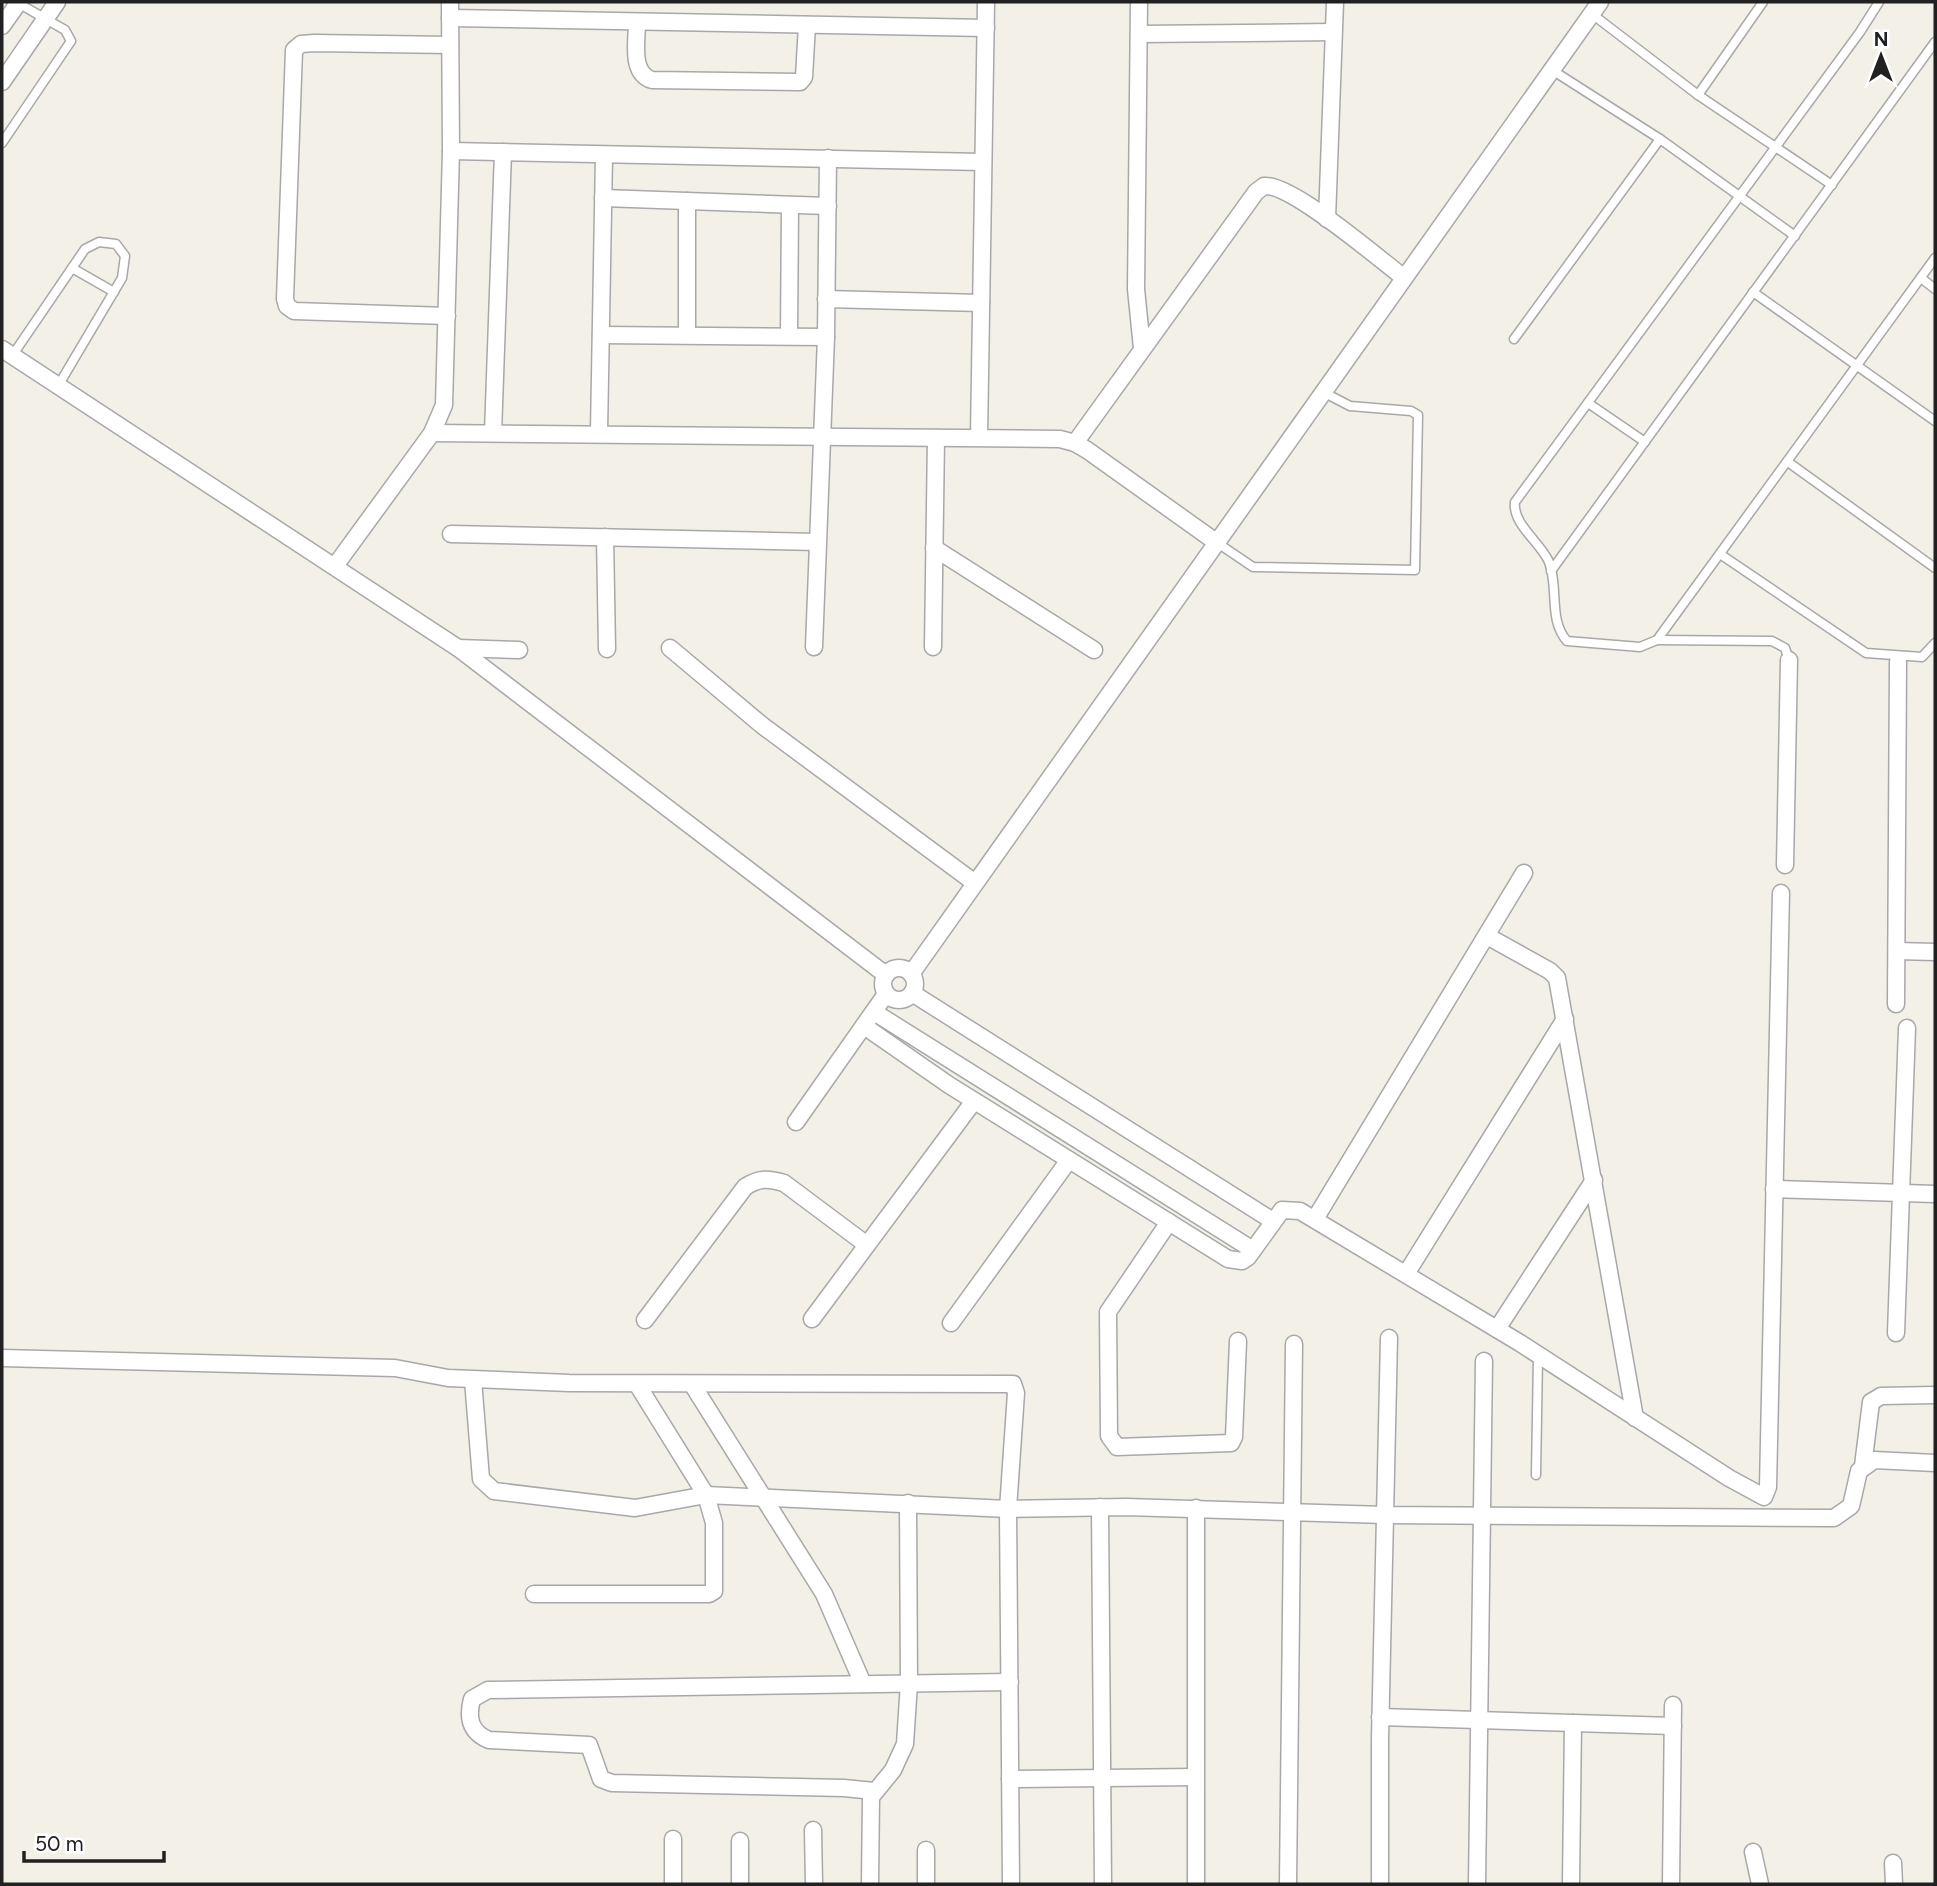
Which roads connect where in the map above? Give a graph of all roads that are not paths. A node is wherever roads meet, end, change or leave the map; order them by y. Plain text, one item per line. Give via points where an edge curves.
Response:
1 (18, 2) edge
2 (57, 2) edge
3 (986, 2) edge
4 (1139, 2) edge
5 (1335, 2) edge
6 (1763, 2) edge
7 (1879, 2) edge
8 (1596, 8) edge
9 (450, 10) edge
10 (45, 19) junction
11 (636, 22) junction
12 (807, 25) junction
13 (2, 26) edge
14 (986, 28) junction
15 (1333, 32) junction
16 (1139, 34) junction
17 (1935, 42) edge
18 (450, 45) junction
19 (1552, 70) junction
20 (2, 82) edge
21 (1698, 95) junction
22 (1660, 139) junction
23 (2, 143) edge
24 (1776, 148) junction
25 (451, 151) junction
26 (503, 152) junction
27 (604, 155) junction
28 (828, 158) junction
29 (982, 162) junction
30 (1832, 185) junction
31 (603, 198) junction
32 (1739, 198) junction
33 (687, 201) junction
34 (790, 205) junction
35 (828, 206) junction
36 (1327, 219) junction
37 (1795, 236) junction
38 (1935, 258) edge
39 (72, 268) junction
40 (1403, 277) junction
41 (1921, 278) junction
42 (1935, 289) edge
43 (114, 292) junction
44 (1753, 292) junction
45 (826, 299) junction
46 (981, 303) junction
47 (447, 316) junction
48 (601, 335) junction
49 (687, 335) junction
50 (789, 336) junction
51 (825, 337) junction
52 (1514, 339) dead end
53 (1142, 348) junction
54 (7, 352) edge
55 (1857, 365) junction
56 (58, 386) junction
57 (1322, 391) junction
58 (1588, 403) junction
59 (1935, 421) edge
60 (599, 432) junction
61 (432, 433) junction
62 (493, 433) junction
63 (979, 437) junction
64 (936, 438) junction
65 (821, 439) junction
66 (1645, 442) junction
67 (1075, 443) junction
68 (1788, 462) junction
69 (451, 534) dead end
70 (605, 537) junction
71 (817, 542) junction
72 (1216, 542) junction
73 (934, 548) junction
74 (1720, 554) junction
75 (335, 566) junction
76 (1935, 568) edge
77 (1551, 571) junction
78 (1657, 640) junction
79 (1935, 643) edge
80 (814, 647) dead end
81 (933, 647) dead end
82 (458, 648) junction
83 (670, 648) dead end
84 (607, 649) dead end
85 (519, 650) dead end
86 (1094, 650) dead end
87 (1789, 660) joint
88 (1898, 662) dead end
89 (1785, 865) dead end
90 (1524, 873) dead end
91 (975, 883) junction
92 (1782, 893) dead end
93 (1487, 936) junction
94 (1897, 951) junction
95 (1935, 952) edge
96 (911, 974) junction
97 (886, 975) junction
98 (912, 993) junction
99 (886, 994) junction
100 (1896, 1004) dead end
101 (874, 1012) junction
102 (1565, 1019) junction
103 (864, 1026) junction
104 (1907, 1028) dead end
105 (974, 1101) junction
106 (796, 1122) dead end
107 (1069, 1160) junction
108 (1594, 1180) junction
109 (1774, 1189) junction
110 (1902, 1193) junction
111 (1935, 1194) edge
112 (1315, 1219) junction
113 (1273, 1221) junction
114 (1169, 1222) junction
115 (867, 1245) junction
116 (1253, 1250) junction
117 (1406, 1273) junction
118 (812, 1319) dead end
119 (645, 1320) dead end
120 (951, 1323) dead end
121 (1497, 1329) junction
122 (1896, 1334) dead end
123 (1389, 1338) dead end
124 (1238, 1341) dead end
125 (1294, 1344) dead end
126 (1538, 1355) junction
127 (2, 1359) edge
128 (1484, 1361) dead end
129 (473, 1380) junction
130 (637, 1384) junction
131 (692, 1384) junction
132 (1935, 1395) edge
133 (1635, 1418) junction
134 (1935, 1464) edge
135 (1863, 1466) junction
136 (1536, 1475) dead end
137 (706, 1495) junction
138 (763, 1498) junction
139 (908, 1503) junction
140 (1100, 1507) junction
141 (1196, 1508) junction
142 (1007, 1509) junction
143 (1293, 1510) junction
144 (1385, 1514) junction
145 (1484, 1514) junction
146 (534, 1594) dead end
147 (1010, 1682) junction
148 (909, 1683) junction
149 (863, 1684) junction
150 (1672, 1705) dead end
151 (1380, 1717) junction
152 (1480, 1721) junction
153 (1573, 1723) junction
154 (1673, 1726) junction
155 (1195, 1777) junction
156 (1102, 1778) junction
157 (1010, 1779) junction
158 (874, 1791) junction
159 (813, 1830) dead end
160 (673, 1839) dead end
161 (740, 1841) dead end
162 (926, 1850) dead end
163 (1753, 1852) dead end
164 (1893, 1863) dead end
165 (673, 1884) edge
166 (740, 1884) edge
167 (814, 1884) edge
168 (870, 1884) edge
169 (926, 1884) edge
170 (1011, 1884) edge
171 (1103, 1884) edge
172 (1196, 1884) edge
173 (1289, 1884) edge
174 (1380, 1884) edge
175 (1477, 1884) edge
176 (1571, 1884) edge
177 (1671, 1884) edge
178 (1760, 1884) edge
179 (1894, 1884) edge

1 - 10 lane
1 - 13 street
2 - 10 street
3 - 14 street
4 - 16 street
5 - 15 street
6 - 21 lane
7 - 24 lane
8 - 19 street
8 - 21 lane
9 - 11 street
9 - 18 street
10 - 20 street
10 - 23 lane via 70,35 69,46
11 - 12 street
11 - 12 street via 638,70 652,80 678,81 800,82
12 - 14 street
14 - 29 street
15 - 16 street
15 - 36 street
16 - 53 street via 1136,289
17 - 30 lane
18 - 25 street
18 - 47 street via 314,43 294,50 285,299 293,311
19 - 22 lane
19 - 40 street
21 - 24 lane
22 - 32 lane
22 - 52 lane
24 - 30 lane
24 - 32 lane
25 - 26 street
25 - 47 street
26 - 27 street
26 - 62 street
27 - 28 street
27 - 31 street
28 - 29 street
28 - 35 street
29 - 46 street
30 - 37 lane
31 - 33 street
31 - 48 street
32 - 37 lane
32 - 58 lane
33 - 34 street
33 - 49 street
34 - 35 street
34 - 50 street
35 - 45 street
36 - 40 street
36 - 53 street via 1273,185 1256,192
37 - 44 lane
38 - 41 lane
39 - 43 lane
39 - 43 lane via 85,248 99,242 116,244 125,256 125,268
39 - 54 lane
40 - 57 street
41 - 42 lane
41 - 55 lane
43 - 56 lane
44 - 55 lane
44 - 66 lane
45 - 46 street
45 - 51 street
46 - 63 street
47 - 61 street via 446,393
48 - 49 street
48 - 60 street
49 - 50 street
50 - 51 street
51 - 65 street
53 - 67 street
54 - 56 street
55 - 59 lane
55 - 68 lane
56 - 75 street
57 - 72 street
57 - 72 lane via 1350,406 1418,415 1415,570 1253,567
58 - 66 lane
58 - 77 lane via 1515,502 1517,516
60 - 62 street
60 - 65 street
61 - 62 street
61 - 75 street
63 - 64 street
63 - 67 street
64 - 65 street
64 - 73 street
65 - 71 street
66 - 77 lane
67 - 72 street
68 - 74 lane
68 - 76 lane
69 - 70 street
70 - 71 street
70 - 84 street
71 - 80 street
72 - 91 street
73 - 81 street
73 - 86 street
74 - 78 lane
74 - 79 lane via 1866,653 1923,657
75 - 82 street
77 - 78 lane via 1558,627 1567,640 1640,647
78 - 87 lane via 1772,641 1785,648
82 - 85 street
82 - 97 street
83 - 91 street via 763,726
87 - 89 street
88 - 94 street
90 - 93 street
91 - 96 street
92 - 109 street
93 - 102 street via 1557,978
93 - 112 street
94 - 95 street
94 - 100 street
96 - 97 street via 893,969
96 - 98 street via 915,983
97 - 99 street via 882,984
98 - 99 street via 894,1000
98 - 113 street
99 - 101 street
101 - 103 street
101 - 116 street
102 - 108 street
102 - 117 street
103 - 105 street
103 - 106 street
104 - 110 street
105 - 107 street
105 - 115 street
107 - 114 street
107 - 120 street
108 - 121 street
108 - 133 street
109 - 110 street
109 - 133 street via 1767,1495 1760,1497
110 - 111 street
110 - 122 street
112 - 113 street via 1287,1208
112 - 117 street
113 - 116 street
114 - 116 street via 1235,1261
114 - 124 street via 1108,1312 1112,1443 1117,1447 1231,1443
115 - 118 street
115 - 119 street via 784,1183 756,1180 745,1187
117 - 121 street
121 - 126 street
123 - 144 street
125 - 143 street
126 - 133 street
126 - 136 lane
127 - 129 street via 396,1368
128 - 145 street
129 - 130 street
129 - 137 street via 481,1479 494,1491 635,1508
130 - 131 street
130 - 137 street
131 - 138 street
131 - 142 street via 1009,1382 1016,1393
132 - 135 street via 1881,1396 1871,1402
134 - 135 street via 1874,1460
135 - 145 street via 1851,1506 1834,1518
137 - 138 street
137 - 146 street via 714,1524 715,1585 709,1594
138 - 139 street
138 - 149 street via 824,1594
139 - 142 street
139 - 148 street
140 - 141 street
140 - 142 street
140 - 156 street
141 - 143 street
141 - 155 street
142 - 147 street
143 - 144 street
143 - 173 street
144 - 145 street
144 - 151 street
145 - 152 street
147 - 148 street
147 - 157 street
148 - 149 street
148 - 158 street via 903,1751
149 - 158 street via 488,1690 472,1699 469,1711 471,1725 489,1740 589,1745 601,1779 612,1783
150 - 154 street
151 - 152 street
151 - 174 street
152 - 153 street
152 - 175 street
153 - 154 street
153 - 176 street
154 - 177 street
155 - 156 street
155 - 172 street
156 - 157 street
156 - 171 street
157 - 170 street
158 - 168 street via 869,1823
159 - 167 street
160 - 165 street
161 - 166 street
162 - 169 street
163 - 178 street
164 - 179 street

